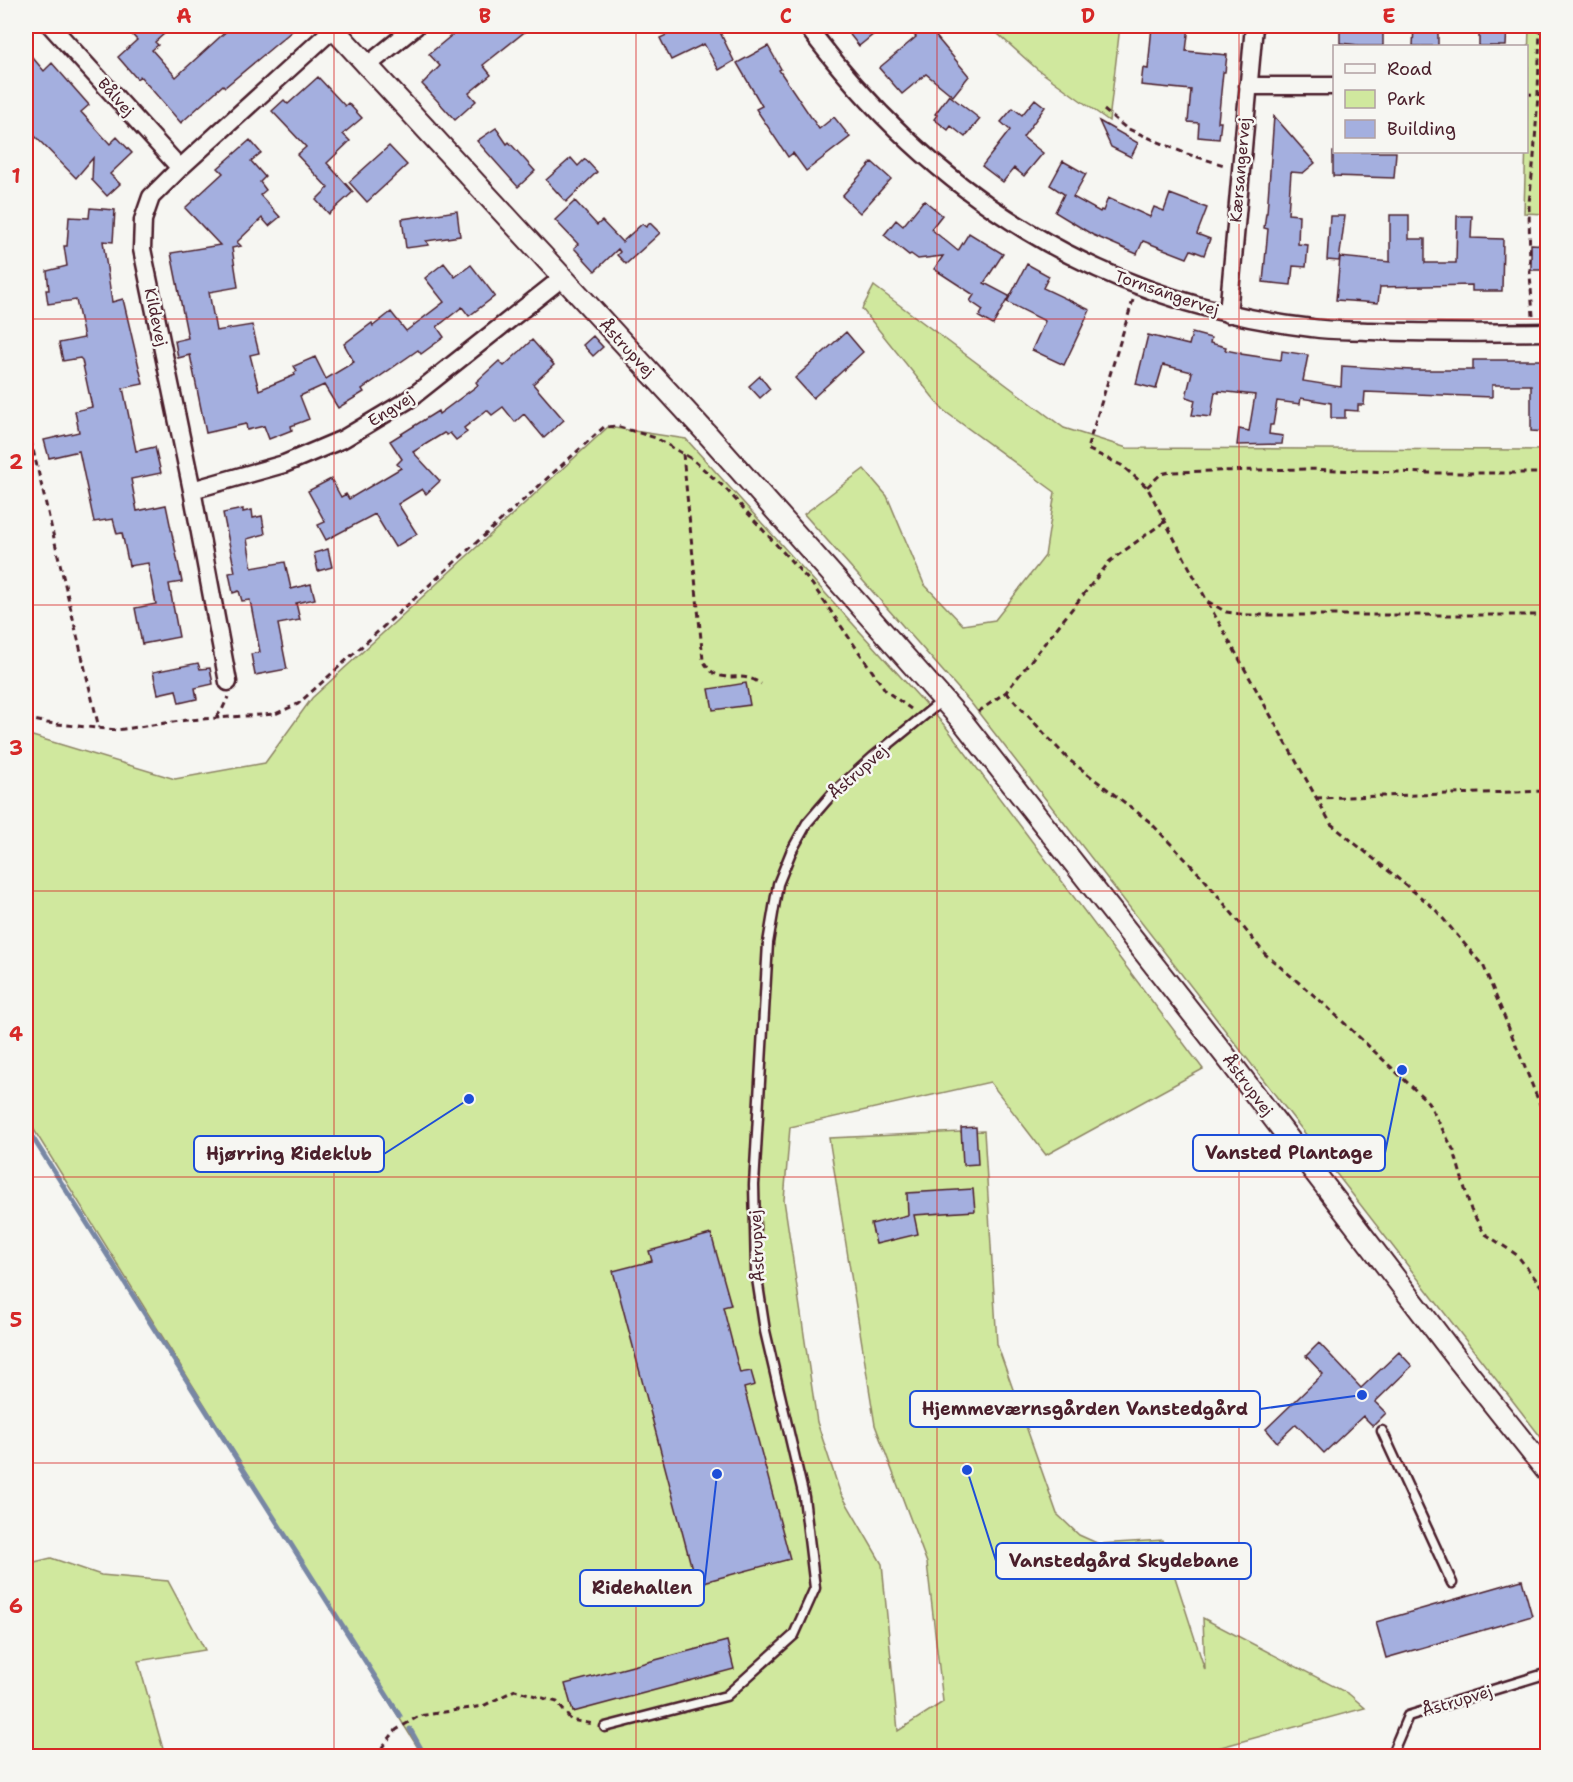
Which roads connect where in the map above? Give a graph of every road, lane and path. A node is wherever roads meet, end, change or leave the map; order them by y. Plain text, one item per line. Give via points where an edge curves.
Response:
1 (51, 26) edge
2 (416, 26) edge
3 (807, 26) edge
4 (1254, 26) edge
5 (1540, 26) edge
6 (333, 27) edge
7 (368, 65) junction
8 (1248, 86) junction
9 (1333, 86) edge
10 (1528, 94) edge
11 (1538, 94) junction
12 (1548, 95) edge
13 (1104, 110) dead end
14 (180, 168) junction
15 (1240, 170) junction
16 (562, 278) junction
17 (1137, 286) junction
18 (1227, 314) junction
19 (1541, 332) edge
20 (26, 420) edge
21 (683, 454) junction
22 (1548, 473) edge
23 (1147, 487) junction
24 (192, 490) junction
25 (1164, 522) junction
26 (1207, 601) junction
27 (1548, 615) edge
28 (228, 682) joint
29 (761, 684) dead end
30 (1006, 692) junction
31 (944, 700) junction
32 (922, 717) junction
33 (26, 718) edge
34 (215, 718) junction
35 (963, 722) junction
36 (99, 728) junction
37 (1548, 791) edge
38 (1316, 798) junction
39 (1548, 1124) edge
40 (1548, 1295) edge
41 (1382, 1431) dead end
42 (1548, 1473) edge
43 (1452, 1583) dead end
44 (1548, 1673) edge
45 (605, 1727) joint
46 (375, 1756) edge
47 (1391, 1756) edge

1 - 14 street, Bålvej
2 - 7 street
3 - 17 street, Tornsangervej via 880,114 939,170 1005,218 1075,258
4 - 8 street, Kærsangervej
5 - 11 path
6 - 7 street, Åstrupvej
6 - 14 street, Kildevej
7 - 16 street, Åstrupvej
8 - 9 street
8 - 15 street, Kærsangervej
10 - 11 path
11 - 12 path
11 - 19 path via 1529,203 1530,274
13 - 15 path via 1126,128 1187,154
14 - 24 street, Kildevej via 151,197 143,220 142,249
15 - 18 street, Kærsangervej
16 - 24 street, Engvej via 408,400 343,439 284,464
16 - 31 street, Åstrupvej via 710,437
17 - 18 street, Tornsangervej
17 - 23 path via 1087,449 1121,465
18 - 19 street, Tornsangervej via 1313,329
20 - 36 path
21 - 29 path via 703,660 708,670 719,677 751,677
21 - 32 path via 725,488 812,584 886,691
21 - 34 path via 656,438 616,426 604,427 298,704 275,714
22 - 23 path via 1305,469 1170,472 1161,474
23 - 25 path
24 - 28 street, Kildevej
25 - 26 path
25 - 30 path via 1110,561
26 - 27 path via 1226,612 1248,615
26 - 38 path
28 - 34 path via 227,701
30 - 35 path
30 - 40 path via 1068,759 1150,822 1205,880 1264,954 1324,1004 1428,1102 1454,1150 1471,1210 1484,1233 1517,1255
31 - 32 lane, Åstrupvej
31 - 35 street, Åstrupvej
32 - 45 lane, Åstrupvej via 841,786 807,823 778,884 768,943 754,1185 756,1272 765,1331 804,1497 815,1588 794,1635 726,1696
33 - 36 path
34 - 36 path via 117,730
35 - 42 street, Åstrupvej
37 - 38 path
38 - 39 path via 1330,824 1434,908 1484,967
41 - 43 lane
44 - 47 lane, Åstrupvej via 1408,1716
45 - 46 path via 571,1720 557,1702 515,1690 483,1706 419,1716 396,1730

